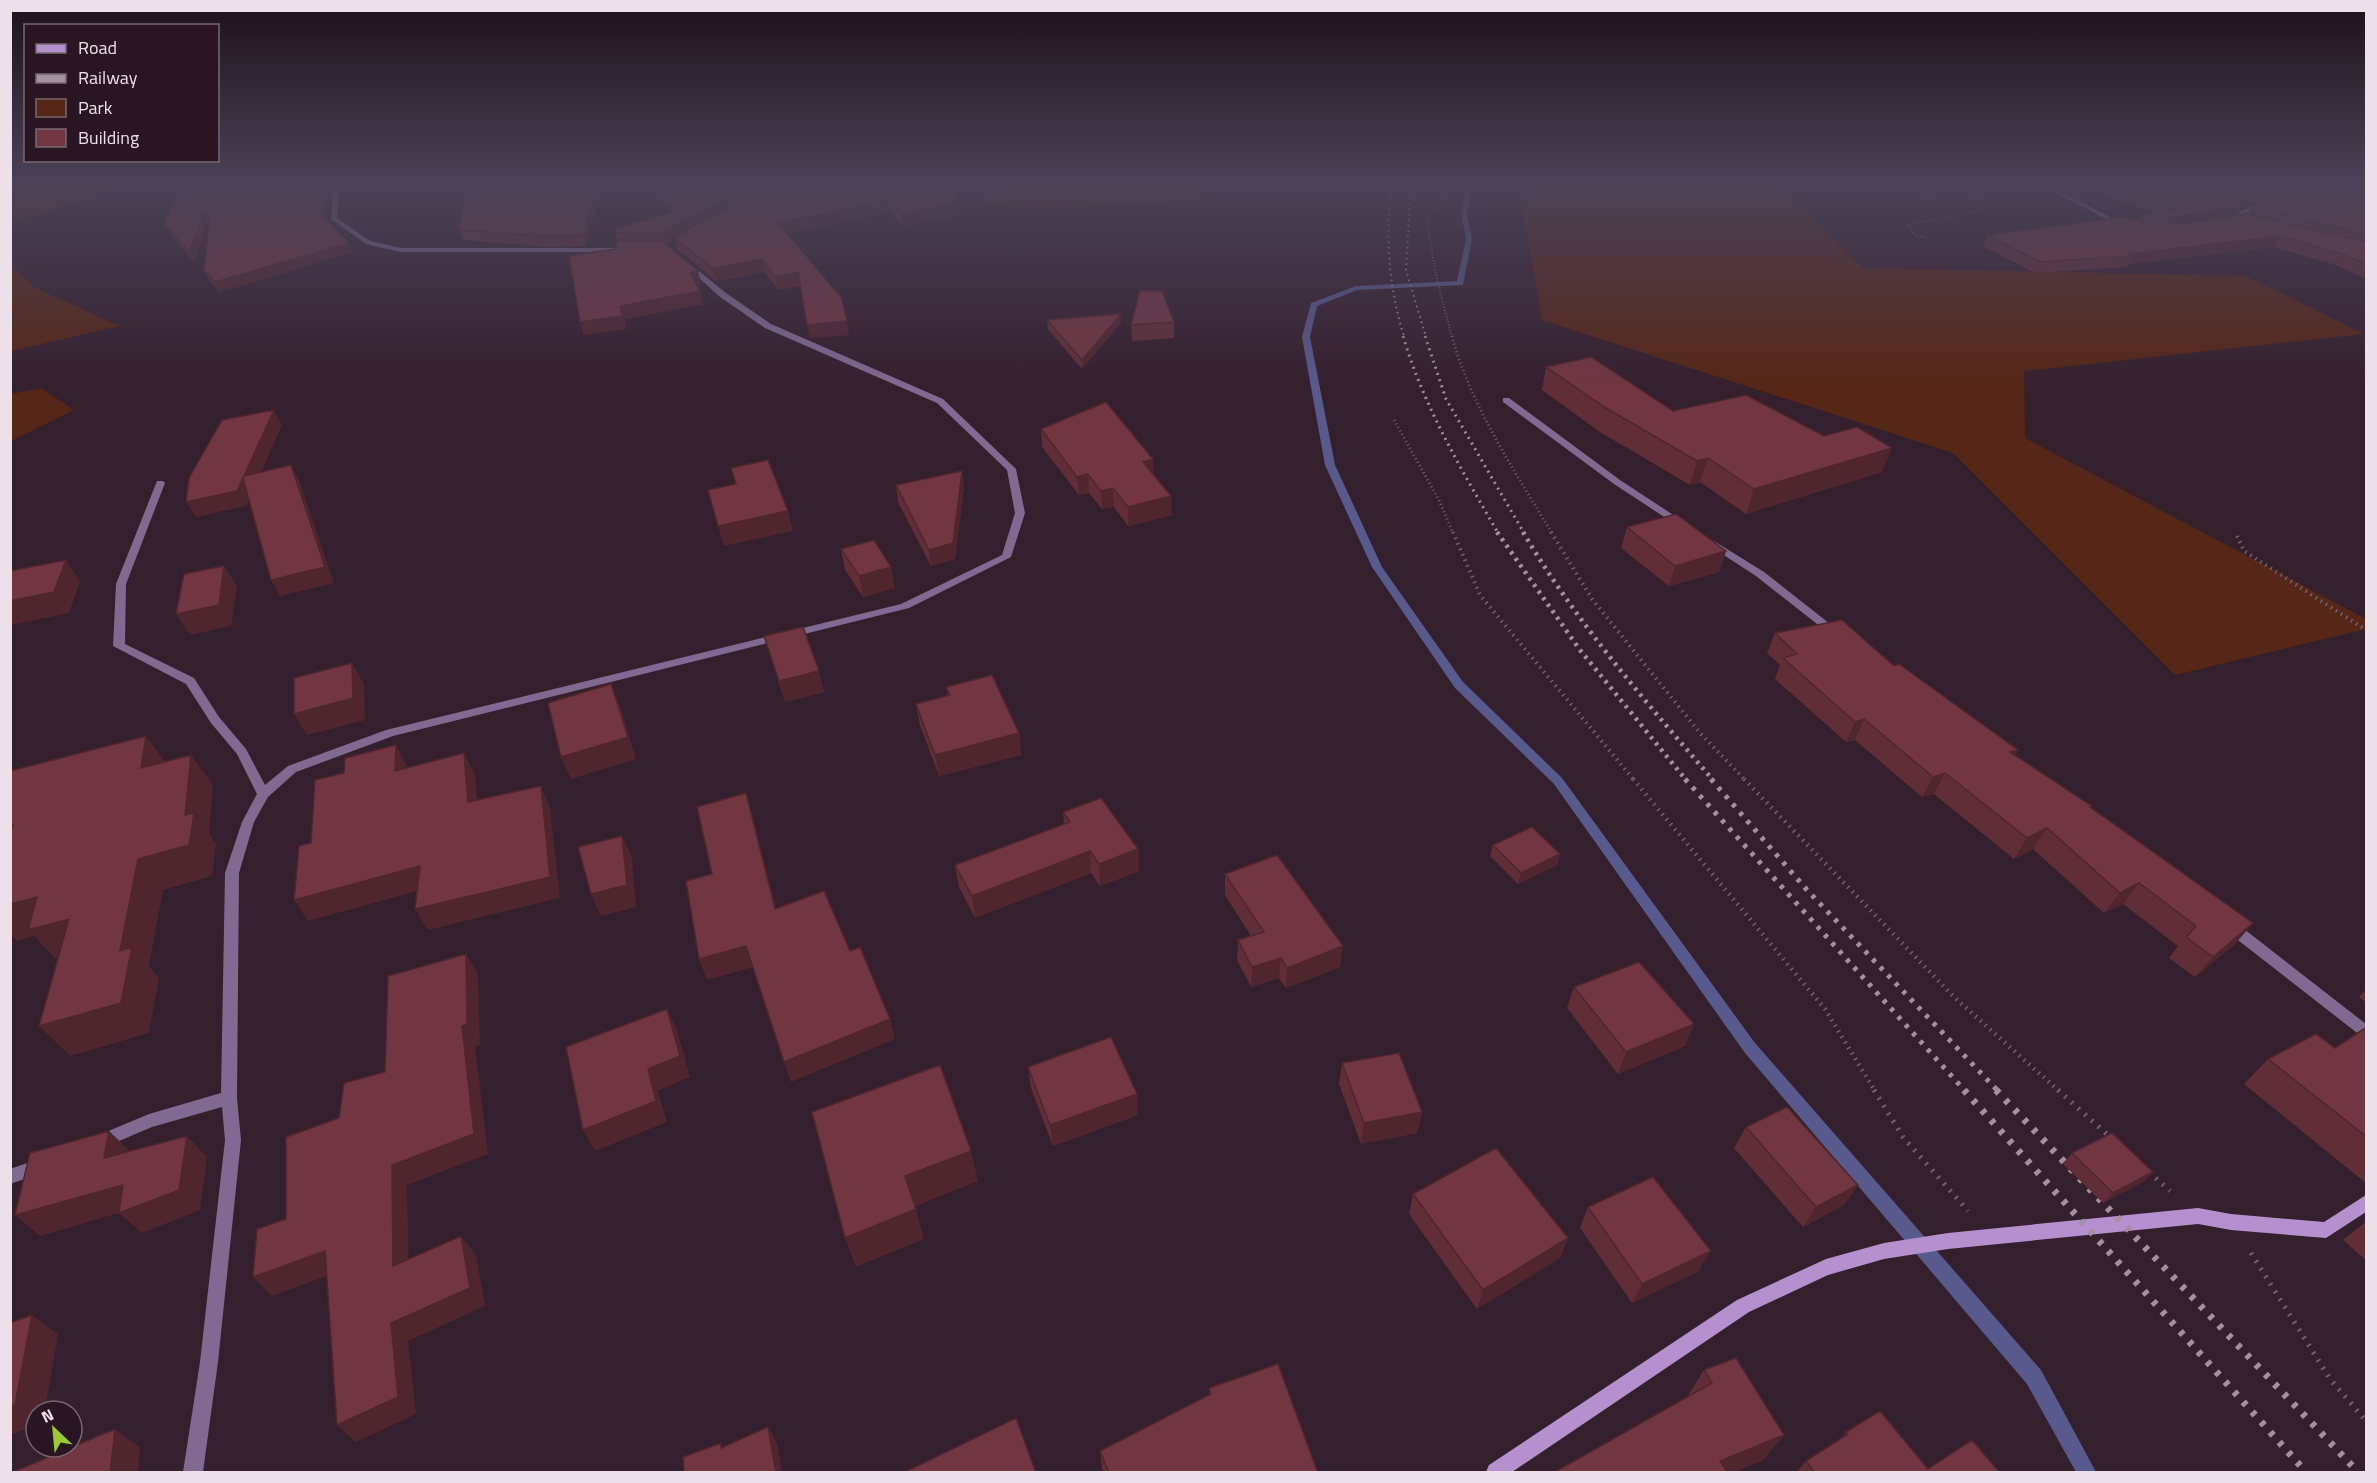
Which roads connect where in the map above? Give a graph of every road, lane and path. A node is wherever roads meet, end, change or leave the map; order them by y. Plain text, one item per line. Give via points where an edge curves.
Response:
1 (1432, 250) edge
2 (676, 255) edge
3 (1506, 400) dead end
4 (1394, 420) dead end
5 (160, 483) dead end
6 (2236, 536) dead end
7 (2367, 630) edge
8 (1844, 640) edge
9 (262, 794) junction
10 (2217, 916) edge
11 (2367, 1032) edge
12 (229, 1098) junction
13 (2111, 1137) edge
14 (85, 1148) edge
15 (53, 1162) edge
16 (2145, 1169) edge
17 (10, 1177) edge
18 (2367, 1203) edge
19 (2198, 1216) junction
20 (2231, 1222) junction
21 (1992, 1238) junction
22 (2367, 1421) edge
23 (193, 1473) edge
24 (1496, 1473) edge

1 - 13 path via 1459,364 1514,471 1592,599 1700,733 1938,980
2 - 9 street via 768,326 940,401 1011,469 1020,513 1006,557 905,606 390,733 292,769
3 - 8 street via 1617,483 1760,574
4 - 21 path via 1439,500 1480,595 1825,1009 1903,1137
5 - 9 street via 121,584 118,646 190,681 242,752
6 - 7 path via 2244,551
9 - 12 street via 248,822 232,873
10 - 11 street
12 - 14 street via 149,1121
12 - 23 street via 232,1140
15 - 17 street
16 - 19 path
18 - 20 street via 2326,1230
19 - 20 street
19 - 21 street
20 - 22 path via 2330,1379
21 - 24 street via 1884,1251 1826,1267 1743,1306

